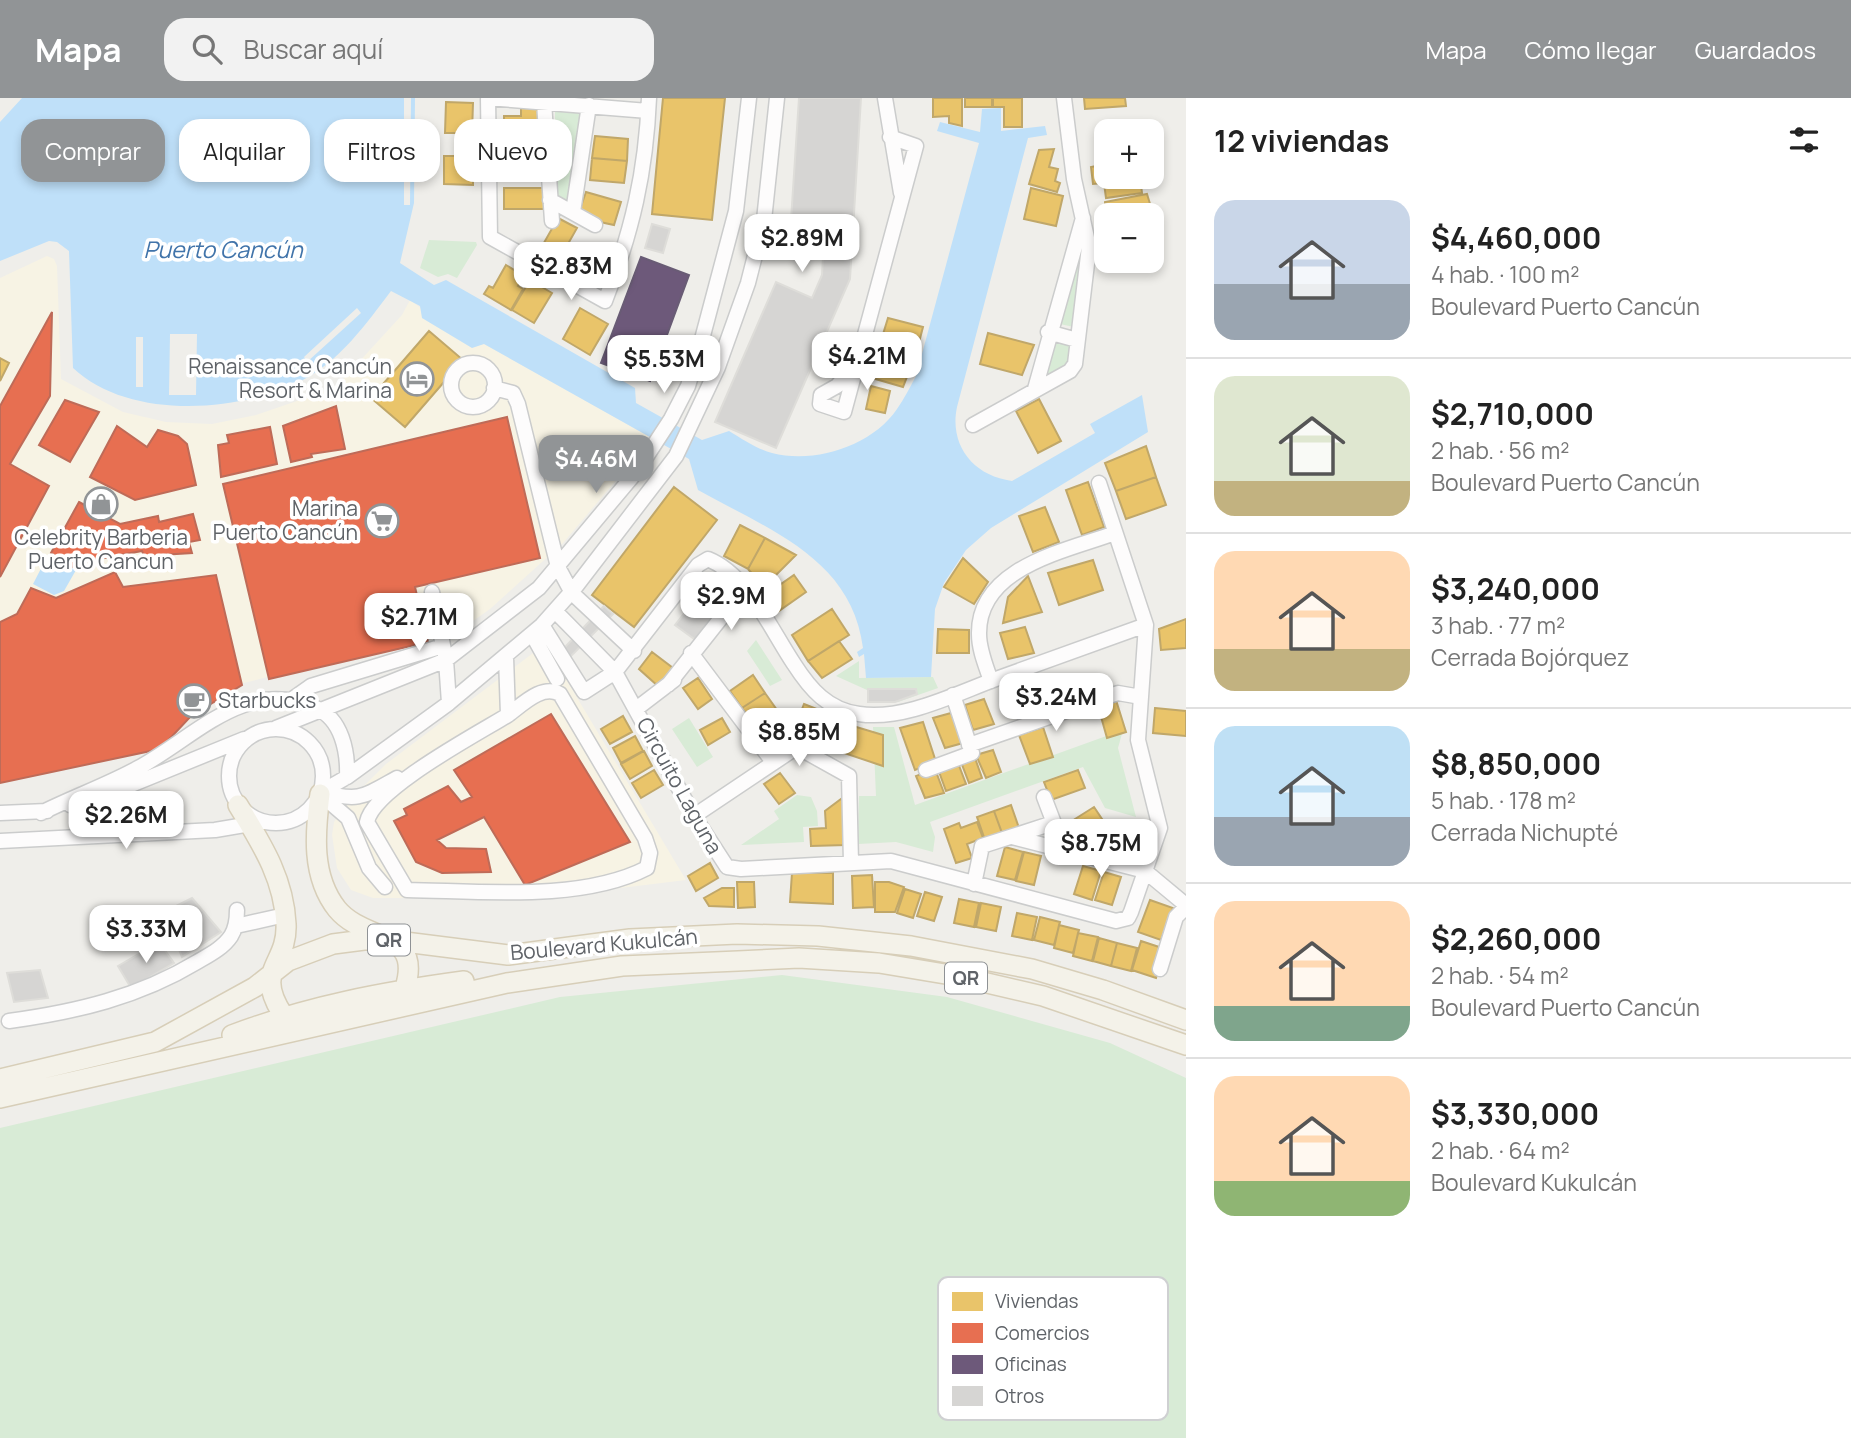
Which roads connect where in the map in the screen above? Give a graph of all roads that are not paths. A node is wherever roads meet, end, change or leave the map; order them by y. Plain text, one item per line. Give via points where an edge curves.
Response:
1 (488, 98) edge
2 (749, 98) edge
3 (776, 98) edge
4 (885, 98) edge
5 (1063, 98) edge
6 (544, 102) junction
7 (649, 104) edge
8 (589, 105) junction
9 (890, 137) junction
10 (902, 194) junction
11 (550, 200) junction
12 (573, 212) junction
13 (1083, 218) junction
14 (552, 221) dead end
15 (595, 225) dead end
16 (1048, 332) junction
17 (1077, 340) junction
18 (856, 364) junction
19 (494, 388) dead end
20 (1035, 389) junction
21 (973, 425) dead end
22 (1099, 483) dead end
23 (1115, 533) junction
24 (558, 566) junction
25 (744, 589) junction
26 (432, 592) dead end
27 (572, 593) junction
28 (555, 611) junction
29 (1146, 625) junction
30 (537, 630) junction
31 (634, 651) junction
32 (445, 653) junction
33 (506, 657) junction
34 (694, 658) junction
35 (615, 672) junction
36 (557, 679) dead end
37 (991, 681) junction
38 (953, 695) junction
39 (1141, 697) junction
40 (294, 698) junction
41 (449, 703) junction
42 (636, 709) junction
43 (322, 710) junction
44 (508, 715) junction
45 (276, 729) junction
46 (246, 739) junction
47 (969, 745) junction
48 (773, 762) junction
49 (418, 769) junction
50 (926, 770) dead end
51 (347, 777) junction
52 (320, 793) junction
53 (1044, 797) dead end
54 (238, 805) joint
55 (0, 813) edge
56 (41, 813) junction
57 (694, 816) junction
58 (255, 823) junction
59 (1053, 823) junction
60 (1012, 837) junction
61 (0, 841) edge
62 (1065, 852) junction
63 (851, 863) junction
64 (1145, 871) junction
65 (974, 884) junction
66 (385, 887) dead end
67 (1186, 906) edge
68 (237, 910) dead end
69 (285, 915) junction
70 (236, 926) junction
71 (389, 940) junction
72 (1160, 969) dead end
73 (271, 974) junction
74 (507, 983) junction
75 (405, 988) junction
76 (283, 1015) junction
77 (1186, 1020) edge
78 (9, 1021) dead end
79 (1186, 1045) edge
80 (203, 1052) junction
81 (0, 1079) edge
82 (0, 1098) edge

1 - 6 street
1 - 7 street via 490,237 605,301 633,224 643,179
2 - 24 street via 736,211 688,386 657,442
3 - 27 street via 764,220 725,349 676,456
4 - 9 street
5 - 13 street
6 - 8 street
6 - 11 street
7 - 8 street
8 - 12 street
9 - 10 street
9 - 10 street via 916,146
10 - 18 street
11 - 12 street
11 - 14 street
12 - 15 street
13 - 16 street
13 - 17 street via 1089,247
16 - 17 street
16 - 20 street
17 - 20 street via 1073,368
18 - 18 street via 818,400 825,408 844,412
19 - 24 street via 513,393 518,404
20 - 21 street
22 - 23 street, Circuito Laguna
23 - 29 street, Circuito Laguna
23 - 37 street via 1013,573 996,588 985,605 979,633
24 - 27 street
24 - 32 street via 539,588
25 - 31 street via 713,561 703,561
25 - 34 street
25 - 38 street via 800,674 830,705 860,715 882,715
26 - 32 street
27 - 28 street
27 - 31 street
28 - 30 street
28 - 35 street, Circuito Laguna
29 - 37 street
29 - 39 street, Circuito Laguna
30 - 33 street
30 - 35 street via 584,692
30 - 36 street
31 - 35 street
32 - 40 street via 311,686
32 - 41 street
32 - 43 street
33 - 41 street
33 - 44 street
34 - 42 street
34 - 48 street
35 - 42 street, Circuito Laguna
37 - 38 street
38 - 47 street
39 - 47 street via 1118,693
39 - 64 street, Circuito Laguna via 1138,740 1160,828
40 - 43 street
40 - 56 street via 262,698 234,707 136,769
41 - 51 street
42 - 57 street, Circuito Laguna
43 - 45 street
43 - 51 street via 343,740
44 - 49 street
44 - 49 street via 544,690 561,694 645,838 650,853 647,868 575,887 521,892 407,890 367,822 369,810
45 - 46 street
45 - 52 street via 298,734 315,749 324,777
46 - 54 street via 229,763 230,792
46 - 56 street via 104,796
47 - 50 street via 972,753
48 - 57 street
48 - 63 street via 797,747 849,776
49 - 52 street via 360,798
51 - 52 street
52 - 58 street via 313,806 292,821
52 - 66 street via 348,818 369,868
52 - 71 main road via 314,842 321,877 347,920
53 - 59 street
54 - 58 main road
55 - 56 street
57 - 63 street, Circuito Laguna via 727,867
58 - 61 street via 215,830
58 - 69 main road via 282,892
59 - 60 street
59 - 62 street
60 - 62 street
60 - 65 street via 982,846
62 - 64 street
63 - 65 street, Circuito Laguna via 891,861
64 - 65 street, Circuito Laguna via 1131,912 1122,922
64 - 67 street
67 - 72 street via 1176,917
68 - 70 street
69 - 70 street
69 - 73 main road via 286,931
70 - 78 street via 217,950 145,989 106,1002
71 - 73 main road, Boulevard Kukulcán / QR via 318,949
71 - 75 main road via 408,956
71 - 77 main road, Boulevard Kukulcán / QR via 508,955 630,939 818,936 911,946 1032,969
73 - 76 main road via 272,997
73 - 81 main road, Boulevard Kukulcán / QR via 155,1042
74 - 75 main road via 478,979
74 - 79 main road, Boulevard Kukulcán / QR via 635,966 799,958 879,963 1042,996
74 - 80 main road, Boulevard Kukulcán / QR
75 - 76 main road
76 - 80 main road
80 - 82 main road, Boulevard Kukulcán / QR

